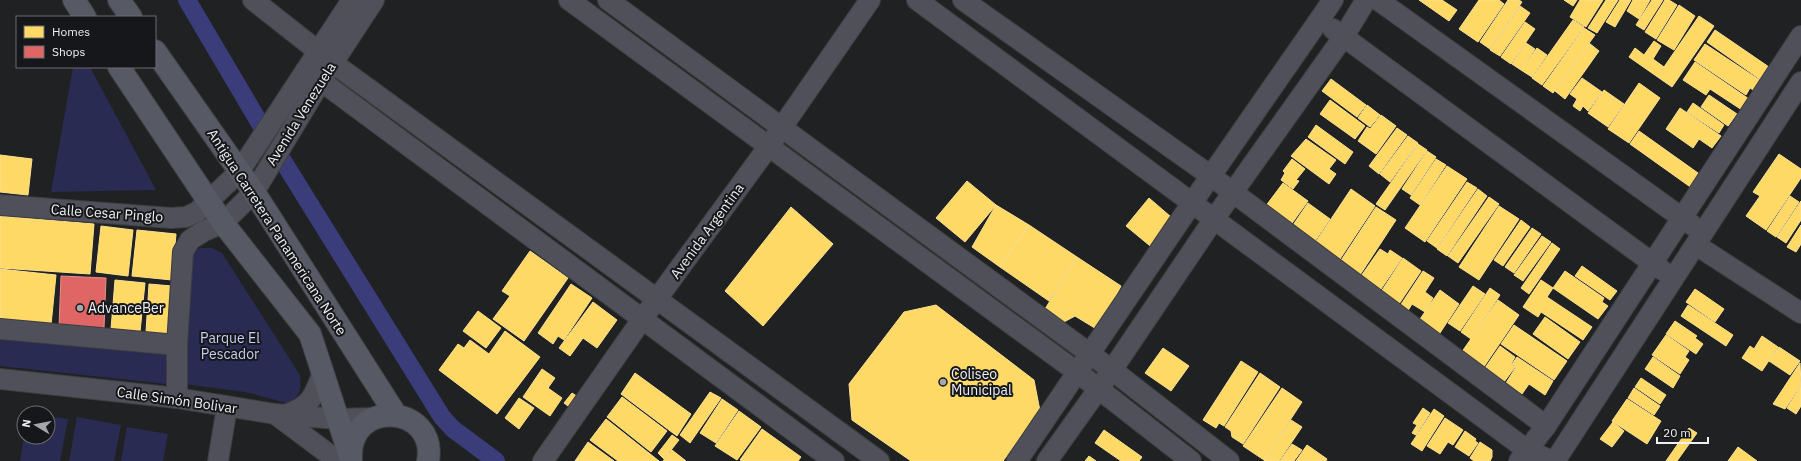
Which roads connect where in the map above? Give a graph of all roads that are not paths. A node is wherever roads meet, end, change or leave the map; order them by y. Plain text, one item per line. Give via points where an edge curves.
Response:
1 (74, 0) edge
2 (119, 0) edge
3 (253, 0) edge
4 (352, 0) edge
5 (374, 0) edge
6 (569, 0) edge
7 (608, 0) edge
8 (870, 0) edge
9 (917, 0) edge
10 (963, 0) edge
11 (1334, 0) edge
12 (1366, 0) edge
13 (1378, 0) edge
14 (84, 16) edge
15 (130, 16) edge
16 (1320, 19) junction
17 (1344, 36) junction
18 (1801, 36) edge
19 (156, 52) edge
20 (325, 57) junction
21 (120, 68) edge
22 (313, 75) junction
23 (1801, 82) edge
24 (781, 128) junction
25 (769, 146) junction
26 (239, 172) junction
27 (1211, 176) junction
28 (254, 192) junction
29 (1233, 193) junction
30 (208, 201) junction
31 (1192, 203) junction
32 (0, 205) edge
33 (1682, 218) junction
34 (1214, 219) junction
35 (223, 223) junction
36 (1700, 239) junction
37 (1652, 263) junction
38 (1674, 279) junction
39 (657, 300) junction
40 (1801, 313) edge
41 (643, 318) junction
42 (0, 329) edge
43 (177, 345) junction
44 (1090, 354) junction
45 (1112, 370) junction
46 (323, 372) junction
47 (1077, 372) junction
48 (0, 379) edge
49 (1098, 388) junction
50 (177, 398) junction
51 (227, 407) junction
52 (280, 415) junction
53 (396, 415) junction
54 (374, 418) junction
55 (338, 419) junction
56 (1546, 426) junction
57 (431, 456) edge
58 (1523, 456) edge
59 (347, 460) edge
60 (218, 461) edge
61 (543, 461) edge
62 (834, 461) edge
63 (879, 461) edge
64 (1017, 461) edge
65 (1047, 461) edge
66 (1191, 461) edge
67 (1229, 461) edge
68 (1552, 461) edge
69 (1555, 461) edge

1 - 14 main road
2 - 15 main road
3 - 20 street
4 - 20 street, Avenida Venezuela
5 - 20 street, Avenida Venezuela
6 - 25 street
7 - 24 street
8 - 24 street, Avenida Argentina
9 - 31 street
10 - 27 street
11 - 16 street
12 - 17 street
13 - 33 street
16 - 17 street
16 - 27 street
17 - 29 street
17 - 37 street
18 - 33 street
19 - 26 main road, Antigua Carretera Panamericana Norte
20 - 22 street, Avenida Venezuela
20 - 39 street
21 - 30 main road, Antigua Carretera Panamericana Norte
22 - 26 street, Avenida Venezuela
22 - 28 street, Avenida Venezuela
22 - 41 street
23 - 36 street
24 - 25 street, Avenida Argentina
24 - 44 street
25 - 39 street, Avenida Argentina
25 - 47 street
26 - 28 main road, Antigua Carretera Panamericana Norte
26 - 30 street, Avenida Venezuela
27 - 29 street
27 - 31 street
28 - 35 street, Avenida Venezuela
28 - 53 main road, Antigua Carretera Panamericana Norte
29 - 34 street
29 - 56 street
30 - 32 street, Calle Cesar Pinglo via 197,212 186,217 171,218
30 - 35 main road, Antigua Carretera Panamericana Norte
31 - 34 street
31 - 44 street
33 - 36 street
33 - 37 street
34 - 45 street
34 - 58 street
35 - 43 street via 190,240 183,252
35 - 46 main road, Antigua Carretera Panamericana Norte via 310,334
36 - 38 street
36 - 40 street
37 - 38 street
37 - 56 street
38 - 69 street
39 - 41 street, Avenida Argentina
39 - 63 street
41 - 61 street, Avenida Argentina
41 - 62 street
42 - 43 street
43 - 50 street
44 - 45 street
44 - 47 street
45 - 49 street
45 - 67 street
46 - 52 street via 303,408
46 - 55 main road, Antigua Carretera Panamericana Norte
47 - 49 street
47 - 64 street
48 - 50 street, Calle Simón Bolivar
49 - 65 street
49 - 66 street
50 - 51 street, Calle Simón Bolivar
51 - 52 street, Calle Simón Bolivar
51 - 60 street
52 - 55 street
52 - 59 street, Calle Simón Bolivar
53 - 54 main road
53 - 57 main road via 407,418 417,425 424,435
54 - 55 street
54 - 59 main road via 363,425 355,435
55 - 59 main road, Antigua Carretera Panamericana Norte
56 - 58 street
58 - 68 street

